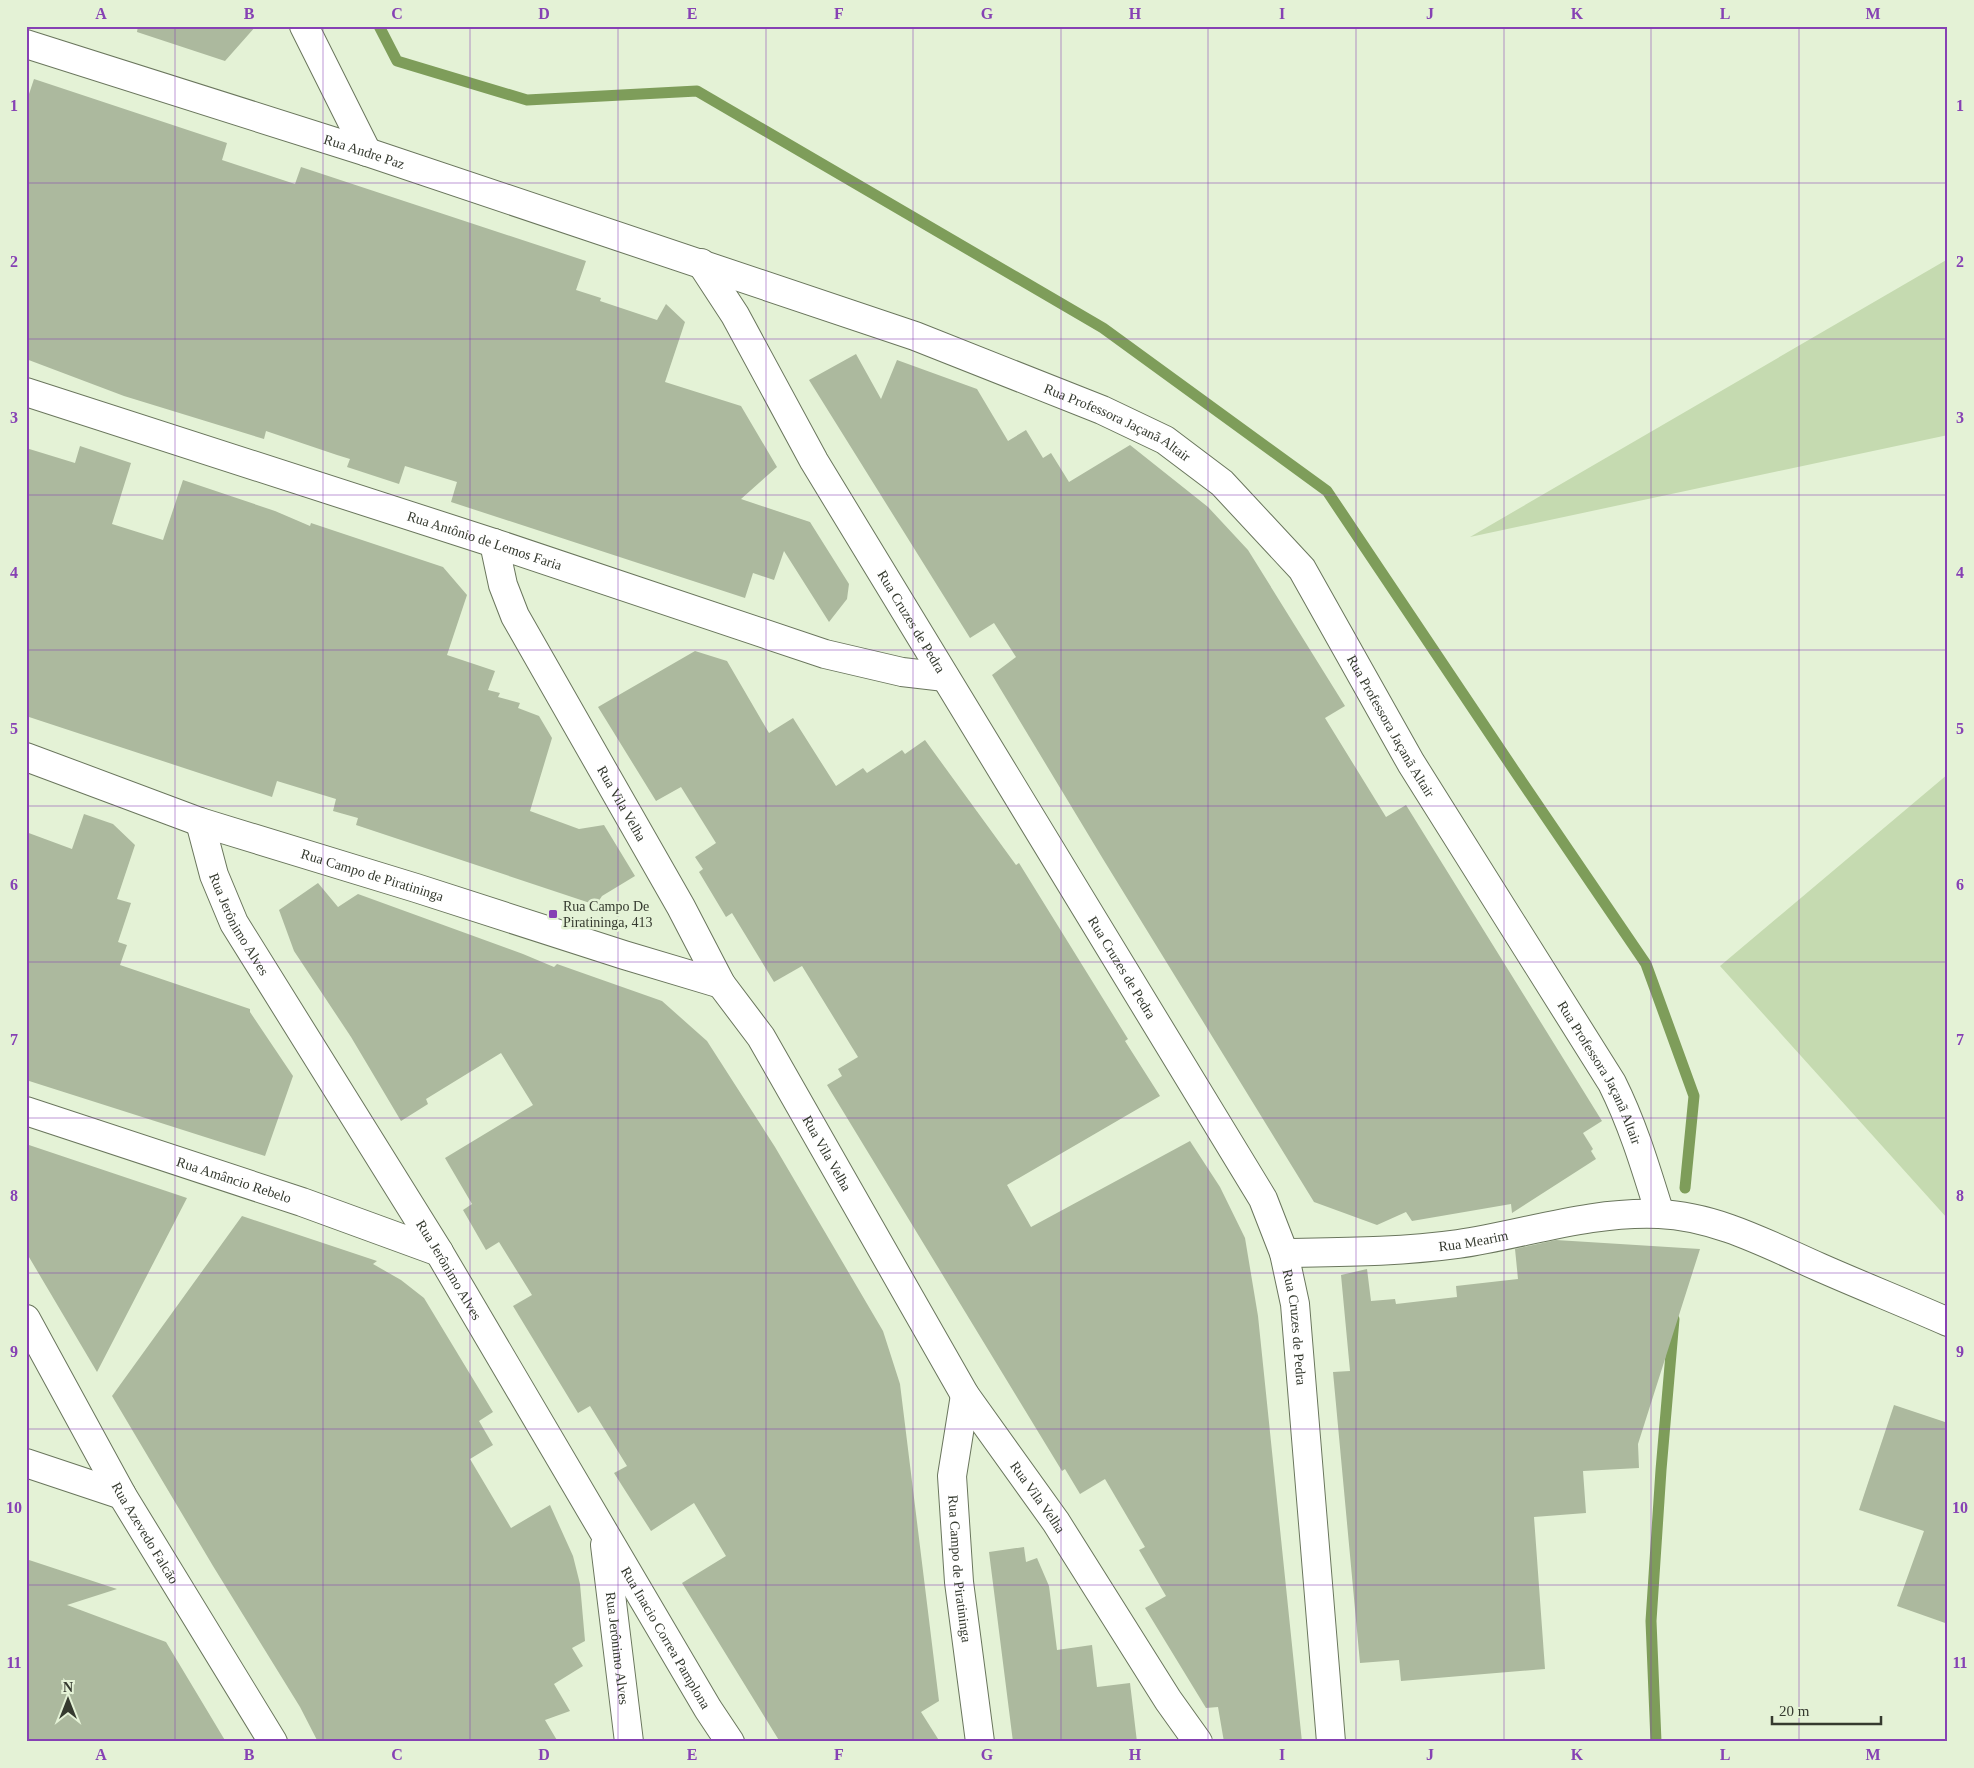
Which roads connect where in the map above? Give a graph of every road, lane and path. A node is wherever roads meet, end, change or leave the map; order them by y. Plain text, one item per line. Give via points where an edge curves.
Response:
1 (304, 26) edge
2 (26, 44) edge
3 (367, 152) junction
4 (701, 263) junction
5 (26, 392) edge
6 (494, 543) junction
7 (946, 677) junction
8 (26, 757) edge
9 (200, 822) junction
10 (721, 984) junction
11 (26, 1111) edge
12 (1660, 1214) junction
13 (439, 1252) junction
14 (1284, 1252) junction
15 (26, 1319) edge
16 (1948, 1322) edge
17 (965, 1395) junction
18 (26, 1463) edge
19 (122, 1494) junction
20 (604, 1534) junction
21 (273, 1742) edge
22 (629, 1742) edge
23 (730, 1742) edge
24 (980, 1742) edge
25 (1198, 1742) edge
26 (1331, 1742) edge

1 - 3 street
2 - 3 street, Rua Andre Paz
3 - 4 street, Rua Andre Paz
4 - 7 street, Rua Cruzes de Pedra via 735,315 814,461
4 - 12 street, Rua Professora Jaçanã Altair via 914,336 1102,410 1165,440 1222,483 1302,569 1411,763 1612,1083 1640,1148
5 - 6 street, Rua Antônio de Lemos Faria
6 - 7 street, Rua Antônio de Lemos Faria via 825,654 902,672
6 - 10 street, Rua Vila Velha via 503,585 534,653 681,907
7 - 14 street, Rua Cruzes de Pedra via 1263,1199
8 - 9 street, Rua Campo de Piratininga
9 - 10 street, Rua Campo de Piratininga
9 - 13 street, Rua Jerônimo Alves via 214,875 234,922
10 - 17 street, Rua Vila Velha via 761,1037
11 - 13 street, Rua Amâncio Rebelo via 302,1202
12 - 14 street, Rua Mearim via 1620,1215 1556,1224 1458,1244 1385,1250
12 - 16 street via 1702,1220 1747,1235
13 - 20 street, Rua Jerônimo Alves
14 - 26 street, Rua Cruzes de Pedra via 1295,1304
15 - 19 street, Rua Azevedo Falcão
17 - 24 street, Rua Campo de Piratininga via 952,1476 959,1582
17 - 25 street, Rua Vila Velha via 1056,1522
18 - 19 street
19 - 21 street, Rua Azevedo Falcão
20 - 22 street, Rua Jerônimo Alves
20 - 23 street, Rua Inacio Correa Pamplona

